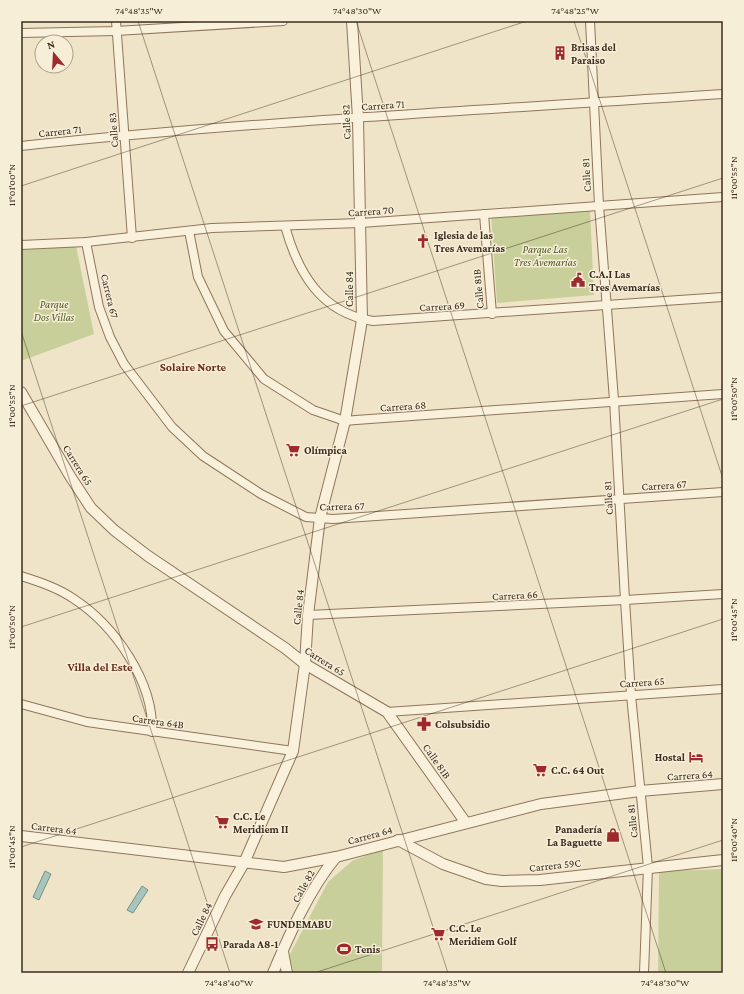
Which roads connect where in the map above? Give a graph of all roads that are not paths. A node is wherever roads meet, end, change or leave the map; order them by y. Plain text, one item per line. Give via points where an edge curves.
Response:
1 (116, 21) edge
2 (282, 21) edge
3 (352, 21) edge
4 (590, 21) edge
5 (116, 31) junction
6 (21, 33) edge
7 (723, 94) edge
8 (593, 103) junction
9 (358, 118) junction
10 (124, 135) junction
11 (21, 146) edge
12 (723, 197) edge
13 (599, 205) junction
14 (484, 214) junction
15 (361, 223) junction
16 (285, 226) junction
17 (189, 231) junction
18 (132, 238) junction
19 (86, 242) junction
20 (21, 244) edge
21 (723, 297) edge
22 (606, 305) junction
23 (492, 314) junction
24 (362, 320) junction
25 (21, 392) edge
26 (723, 394) edge
27 (614, 400) junction
28 (344, 421) junction
29 (723, 492) edge
30 (619, 499) junction
31 (320, 518) junction
32 (21, 576) edge
33 (723, 594) edge
34 (624, 600) junction
35 (308, 615) junction
36 (305, 664) junction
37 (723, 689) edge
38 (631, 695) junction
39 (21, 704) edge
40 (387, 712) junction
41 (152, 732) junction
42 (293, 751) junction
43 (723, 784) edge
44 (640, 791) junction
45 (466, 823) junction
46 (21, 836) edge
47 (398, 840) junction
48 (336, 857) junction
49 (723, 860) edge
50 (244, 863) junction
51 (648, 867) junction
52 (283, 952) junction
53 (188, 973) edge
54 (274, 973) edge
55 (287, 973) edge
56 (644, 973) edge

1 - 5 street, Calle 83
2 - 5 street
3 - 9 street, Calle 82
4 - 8 street, Calle 81
5 - 6 street
5 - 10 street, Calle 83
7 - 8 street, Carrera 71
8 - 9 street, Carrera 71
8 - 13 street, Calle 81
9 - 10 street, Carrera 71
9 - 15 street, Calle 82
10 - 11 street, Carrera 71
10 - 18 street, Calle 83
12 - 13 street, Carrera 70
13 - 14 street, Carrera 70
13 - 22 street, Calle 81
14 - 15 street, Carrera 70
14 - 23 street, Calle 81B
15 - 16 street, Carrera 70
15 - 24 street, Calle 84
16 - 17 street, Carrera 70
16 - 24 street, Carrera 69 via 292,249 308,282 332,307
17 - 18 street, Carrera 70
17 - 28 street, Carrera 68 via 198,277 224,331 264,379 313,410
18 - 19 street, Carrera 70
19 - 20 street, Carrera 70
19 - 31 street, Carrera 67 via 99,307 110,336 124,364 172,427 203,456 239,481 306,517
21 - 22 street, Carrera 69
22 - 23 street, Carrera 69
22 - 27 street, Calle 81
23 - 24 street, Carrera 69
24 - 28 street, Calle 84
25 - 36 street, Carrera 65 via 91,508 114,530
26 - 27 street, Carrera 68
27 - 28 street, Carrera 68
27 - 30 street, Calle 81
28 - 31 street, Calle 84
29 - 30 street, Carrera 67
30 - 31 street, Carrera 67
30 - 34 street, Calle 81
31 - 35 street, Calle 84
32 - 41 street via 46,584 74,599 100,620 120,643 149,700
33 - 34 street, Carrera 66
34 - 35 street, Carrera 66
34 - 38 street, Calle 81
35 - 36 street, Calle 84
36 - 40 street, Carrera 65
36 - 42 street, Calle 84
37 - 38 street, Carrera 65
38 - 40 street, Carrera 65
38 - 44 street, Calle 81
39 - 41 street, Carrera 64B via 88,722
40 - 45 street, Calle 81B
41 - 42 street, Carrera 64B
42 - 50 street, Calle 84
43 - 44 street, Carrera 64
44 - 45 street, Carrera 64 via 541,804
44 - 51 street, Calle 81
45 - 47 street, Carrera 64
46 - 50 street, Carrera 64
47 - 48 street, Carrera 64
47 - 51 street, Carrera 59C via 443,864 486,879 502,881 540,880
48 - 50 street, Carrera 64 via 284,866
48 - 52 street, Calle 82 via 313,891
49 - 51 street, Carrera 59C
50 - 53 street, Calle 84
51 - 56 street, Calle 81
52 - 54 street, Calle 82
52 - 55 street

